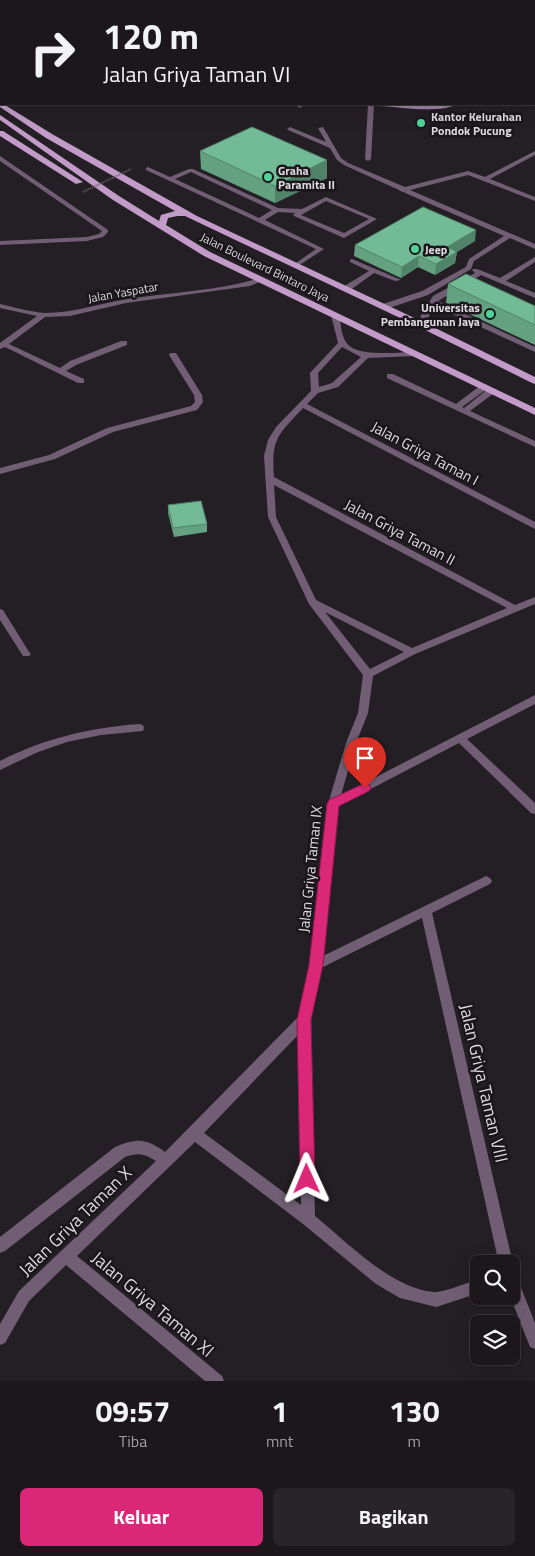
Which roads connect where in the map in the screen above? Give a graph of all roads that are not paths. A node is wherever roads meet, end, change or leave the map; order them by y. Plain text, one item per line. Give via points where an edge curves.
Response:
1 (2, 105) edge
2 (371, 105) edge
3 (391, 105) edge
4 (439, 105) edge
5 (0, 117) edge
6 (320, 128) dead end
7 (290, 129) dead end
8 (0, 133) edge
9 (333, 147) junction
10 (535, 153) edge
11 (0, 158) edge
12 (368, 159) dead end
13 (148, 169) dead end
14 (170, 179) junction
15 (486, 179) junction
16 (402, 190) junction
17 (112, 195) junction
18 (535, 199) edge
19 (277, 210) junction
20 (303, 211) junction
21 (188, 214) junction
22 (259, 221) junction
23 (162, 227) junction
24 (509, 236) junction
25 (0, 244) edge
26 (535, 247) edge
27 (535, 259) edge
28 (352, 261) dead end
29 (295, 266) junction
30 (469, 268) junction
31 (374, 270) junction
32 (480, 273) junction
33 (260, 280) junction
34 (397, 280) edge
35 (500, 281) junction
36 (346, 289) junction
37 (425, 293) junction
38 (535, 296) edge
39 (434, 300) junction
40 (0, 306) edge
41 (383, 307) junction
42 (43, 315) junction
43 (335, 315) junction
44 (420, 324) junction
45 (124, 343) dead end
46 (342, 343) junction
47 (2, 345) edge
48 (535, 350) edge
49 (415, 354) junction
50 (173, 355) dead end
51 (366, 356) junction
52 (60, 371) junction
53 (390, 376) dead end
54 (81, 381) dead end
55 (535, 381) edge
56 (488, 389) junction
57 (314, 391) junction
58 (302, 404) junction
59 (457, 407) junction
60 (465, 411) junction
61 (535, 412) edge
62 (535, 444) edge
63 (0, 471) edge
64 (270, 480) junction
65 (535, 526) edge
66 (535, 600) edge
67 (312, 602) junction
68 (516, 609) junction
69 (0, 612) edge
70 (412, 652) junction
71 (26, 654) dead end
72 (368, 674) junction
73 (535, 699) edge
74 (139, 728) dead end
75 (460, 738) junction
76 (0, 766) edge
77 (333, 804) junction
78 (535, 810) edge
79 (486, 880) dead end
80 (426, 911) junction
81 (316, 965) junction
82 (304, 1020) junction
83 (194, 1134) junction
84 (166, 1161) junction
85 (308, 1219) junction
86 (0, 1246) edge
87 (504, 1255) edge
88 (66, 1256) junction
89 (470, 1289) edge
90 (520, 1303) edge
91 (0, 1338) edge
92 (535, 1342) edge
93 (217, 1381) edge

1 - 21 main road, Jalan Boulevard Bintaro Jaya via 49,136
2 - 12 street
3 - 4 main road
5 - 17 main road, Jalan Boulevard Bintaro Jaya
6 - 9 street
7 - 9 street
8 - 17 main road via 78,182
9 - 16 street via 346,164
10 - 15 street
11 - 25 street via 106,231 101,236 87,238
13 - 14 street
14 - 19 street via 191,170
14 - 22 street
15 - 16 street via 463,174
15 - 18 street
16 - 24 street
17 - 23 main road, Jalan Boulevard Bintaro Jaya
19 - 20 street
19 - 22 street
20 - 20 street via 296,215 344,236 374,219 326,199
21 - 23 main road via 168,214
21 - 29 main road, Jalan Boulevard Bintaro Jaya
22 - 29 street via 321,249
23 - 33 main road, Jalan Boulevard Bintaro Jaya
24 - 26 street
24 - 30 street via 471,260
27 - 35 street
28 - 31 street
29 - 36 main road, Jalan Boulevard Bintaro Jaya
30 - 32 street
30 - 37 street
31 - 34 street
31 - 36 street
32 - 35 street
32 - 39 street
33 - 42 street, Jalan Yaspatar via 220,289 126,301 70,314
33 - 43 main road, Jalan Boulevard Bintaro Jaya
35 - 38 street
36 - 41 main road, Jalan Boulevard Bintaro Jaya
37 - 39 street
37 - 41 street
39 - 44 street
39 - 48 street
40 - 42 street, Jalan Yaspatar
41 - 44 main road, Jalan Boulevard Bintaro Jaya
42 - 47 street
43 - 46 street
43 - 49 main road, Jalan Boulevard Bintaro Jaya
44 - 55 main road, Jalan Boulevard Bintaro Jaya
45 - 52 street
46 - 51 street
46 - 57 street via 314,373
47 - 52 street
49 - 51 street
49 - 56 main road, Jalan Boulevard Bintaro Jaya
50 - 63 street via 198,395 199,402 194,408 110,430 52,457
51 - 57 street via 335,385
52 - 54 street
53 - 59 street
56 - 59 street
56 - 60 street
56 - 61 main road, Jalan Boulevard Bintaro Jaya
57 - 58 street
58 - 64 street via 272,440 268,456
58 - 65 street, Jalan Griya Taman I
59 - 60 street
60 - 62 street
64 - 67 street via 272,517
64 - 68 street, Jalan Griya Taman II
66 - 68 street
67 - 70 street
67 - 72 street
68 - 70 street
69 - 71 street
70 - 72 street
72 - 77 street, Jalan Griya Taman IX via 363,713
73 - 75 street
74 - 76 street via 70,736 42,745
75 - 77 street
75 - 78 street
77 - 81 street, Jalan Griya Taman IX
79 - 80 street
80 - 81 street
80 - 87 street, Jalan Griya Taman VIII
81 - 82 street, Jalan Griya Taman IX
82 - 83 street, Jalan Griya Taman X
82 - 85 street, Jalan Griya Taman IX
83 - 84 street, Jalan Griya Taman X
83 - 85 street
84 - 86 street, Jalan Griya Taman X via 146,1146 134,1146 120,1152
84 - 88 street, Jalan Griya Taman X
85 - 89 street via 381,1279 405,1293 436,1300
88 - 91 street, Jalan Griya Taman X via 24,1296
88 - 93 street, Jalan Griya Taman XI
90 - 92 street

